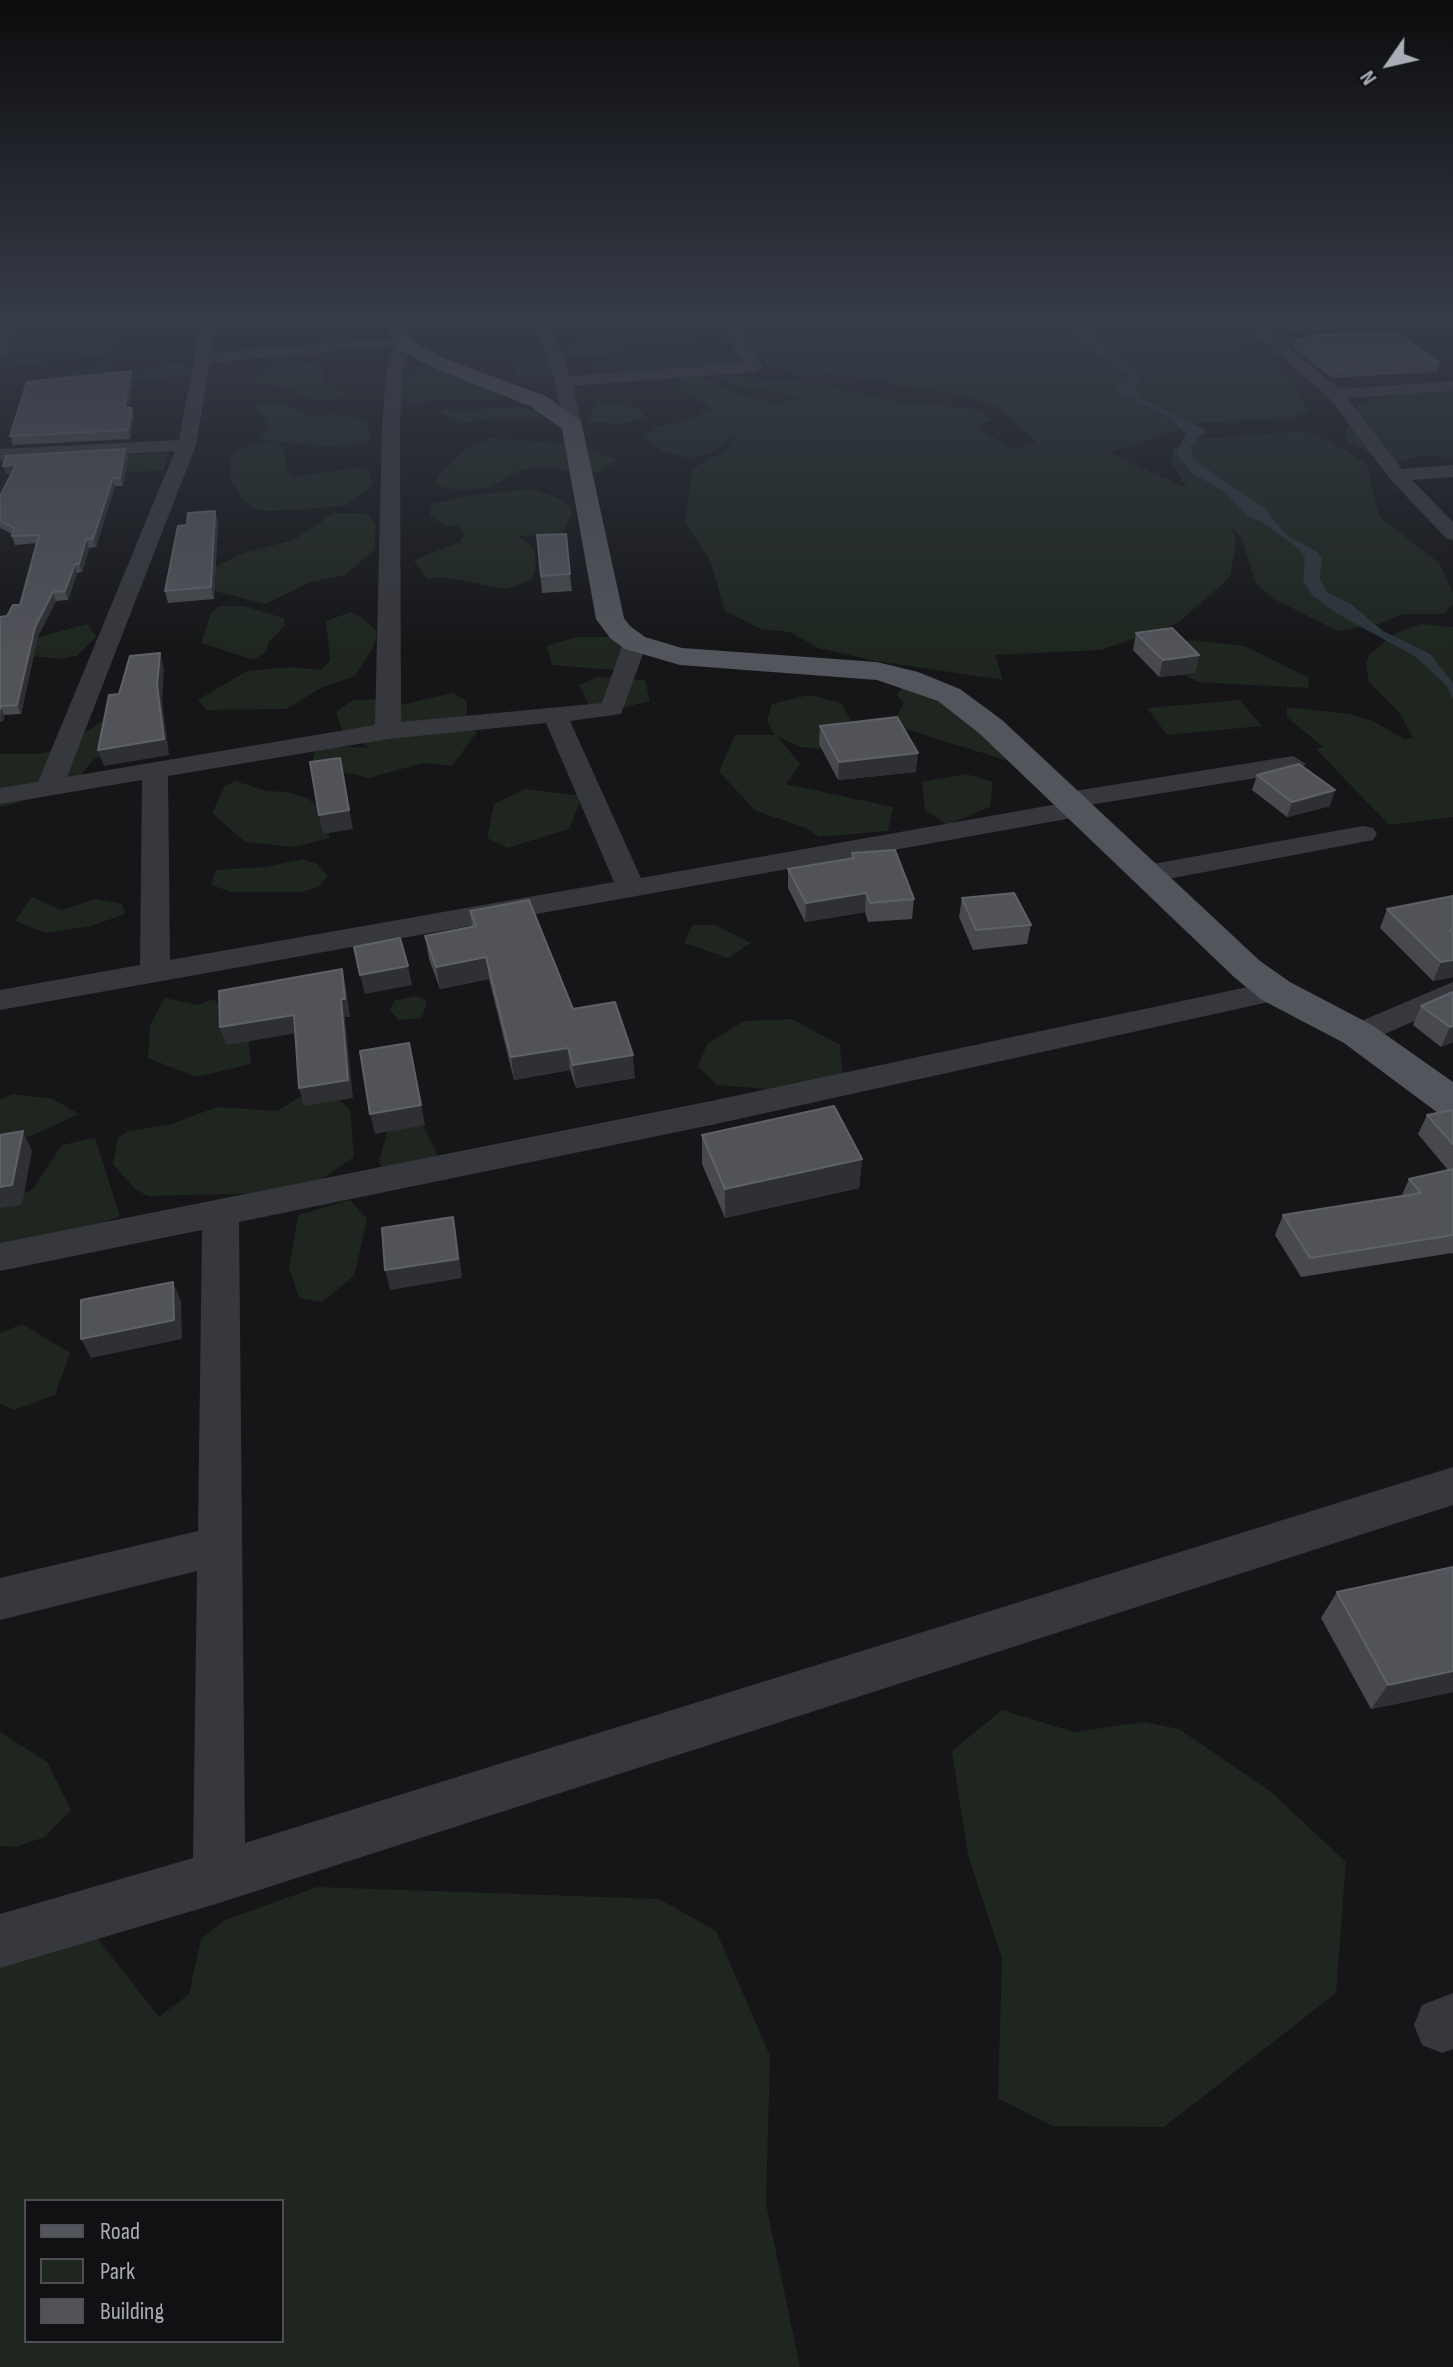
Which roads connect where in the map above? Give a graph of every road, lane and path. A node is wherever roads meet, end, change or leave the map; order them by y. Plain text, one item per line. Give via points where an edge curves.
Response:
1 (189, 432) edge
2 (391, 432) edge
3 (574, 432) edge
4 (1364, 432) edge
5 (187, 445) junction
6 (0, 455) edge
7 (1453, 471) edge
8 (1397, 475) junction
9 (1453, 534) edge
10 (635, 643) junction
11 (555, 714) junction
12 (388, 731) junction
13 (1293, 764) edge
14 (155, 769) junction
15 (49, 788) junction
16 (0, 796) edge
17 (1073, 804) junction
18 (1363, 834) dead end
19 (1147, 874) junction
20 (630, 886) junction
21 (155, 971) junction
22 (1276, 991) junction
23 (1453, 992) edge
24 (0, 1000) edge
25 (1358, 1034) junction
26 (1453, 1103) edge
27 (221, 1212) junction
28 (0, 1257) edge
29 (1453, 1486) edge
30 (219, 1546) junction
31 (0, 1599) edge
32 (219, 1877) junction
33 (0, 1941) edge

1 - 5 street
2 - 12 street
3 - 10 main road via 610,619
4 - 8 street
5 - 6 street
5 - 15 street
7 - 8 street
8 - 9 street
10 - 11 street via 612,709
10 - 17 main road via 680,656 877,671 931,686 991,727
11 - 12 street
11 - 20 street
12 - 14 street
13 - 17 street
14 - 15 street
14 - 21 street
15 - 16 street
17 - 19 main road
17 - 20 street
18 - 19 street
19 - 22 main road
20 - 21 street
21 - 24 street
22 - 25 main road
22 - 27 street
23 - 25 street
25 - 26 main road
27 - 28 street
27 - 30 street
29 - 32 street
30 - 31 street
30 - 32 street
32 - 33 street

